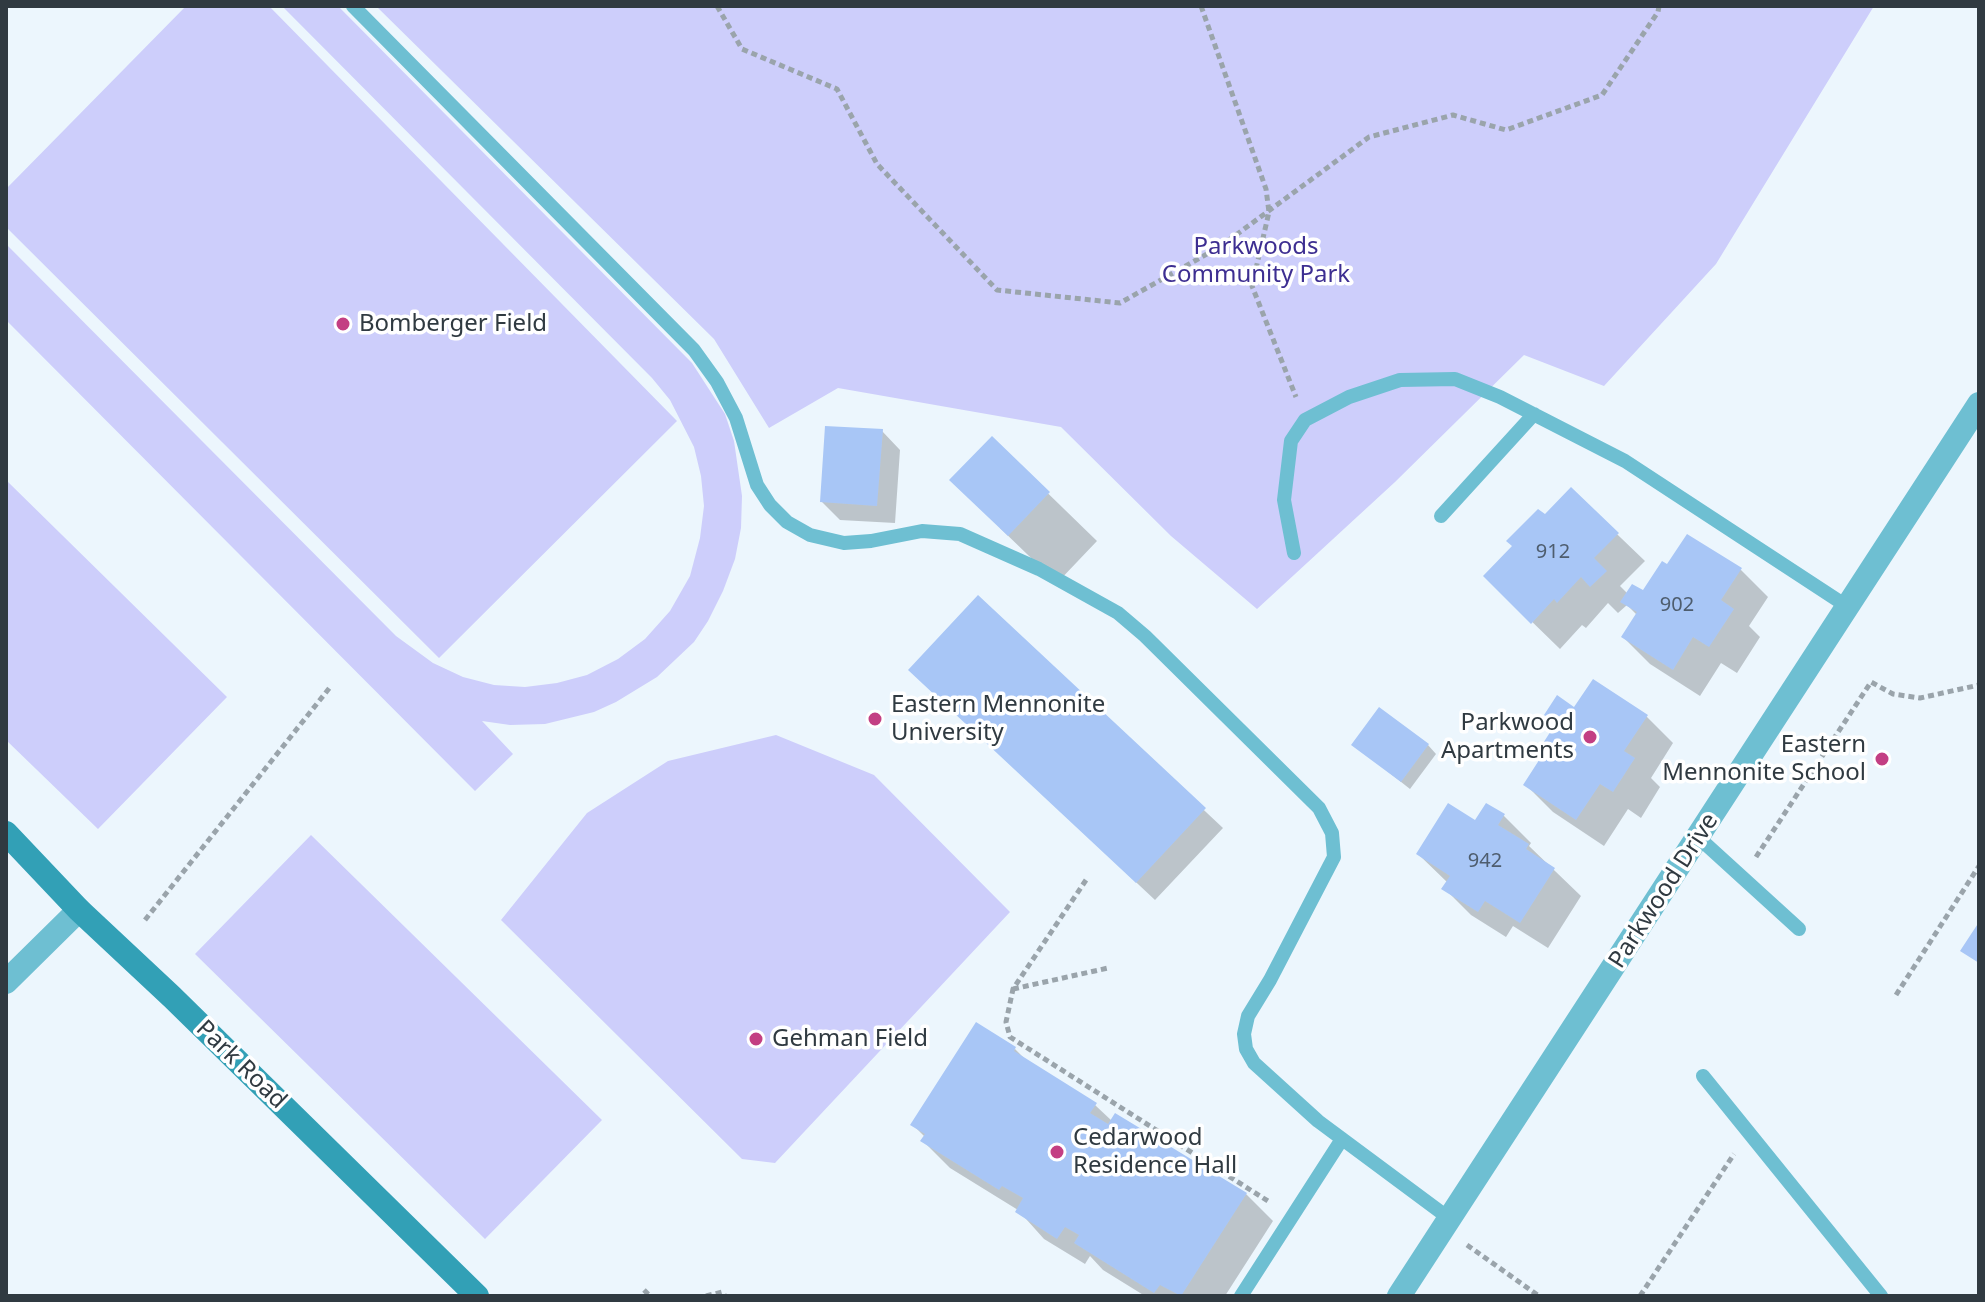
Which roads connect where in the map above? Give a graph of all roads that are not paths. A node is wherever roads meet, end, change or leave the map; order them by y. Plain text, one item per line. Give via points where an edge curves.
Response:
1 (353, 6) edge
2 (1979, 404) edge
3 (1534, 414) junction
4 (1441, 516) dead end
5 (1294, 553) dead end
6 (1848, 607) junction
7 (6, 833) edge
8 (1699, 838) junction
9 (79, 910) junction
10 (1799, 929) dead end
11 (6, 982) edge
12 (1703, 1076) dead end
13 (1342, 1139) junction
14 (1446, 1224) junction
15 (477, 1296) edge
16 (1241, 1296) edge
17 (1399, 1296) edge
18 (1881, 1296) edge

1 - 13 lane via 694,350 736,418 757,485 787,522 810,535 844,543 914,532 952,533 1039,569 1118,613 1145,636 1319,808 1332,833 1334,857 1248,1016 1244,1042 1254,1063
2 - 6 street, Parkwood Drive
3 - 4 lane
3 - 5 lane via 1455,379 1400,380 1349,397 1305,420 1291,441 1284,500
3 - 6 lane via 1625,461
6 - 8 street, Parkwood Drive
7 - 9 street, Park Road
8 - 10 lane
8 - 14 street, Parkwood Drive
9 - 11 street
9 - 15 street, Park Road
12 - 18 lane
13 - 14 lane
13 - 16 lane
14 - 17 street, Parkwood Drive

